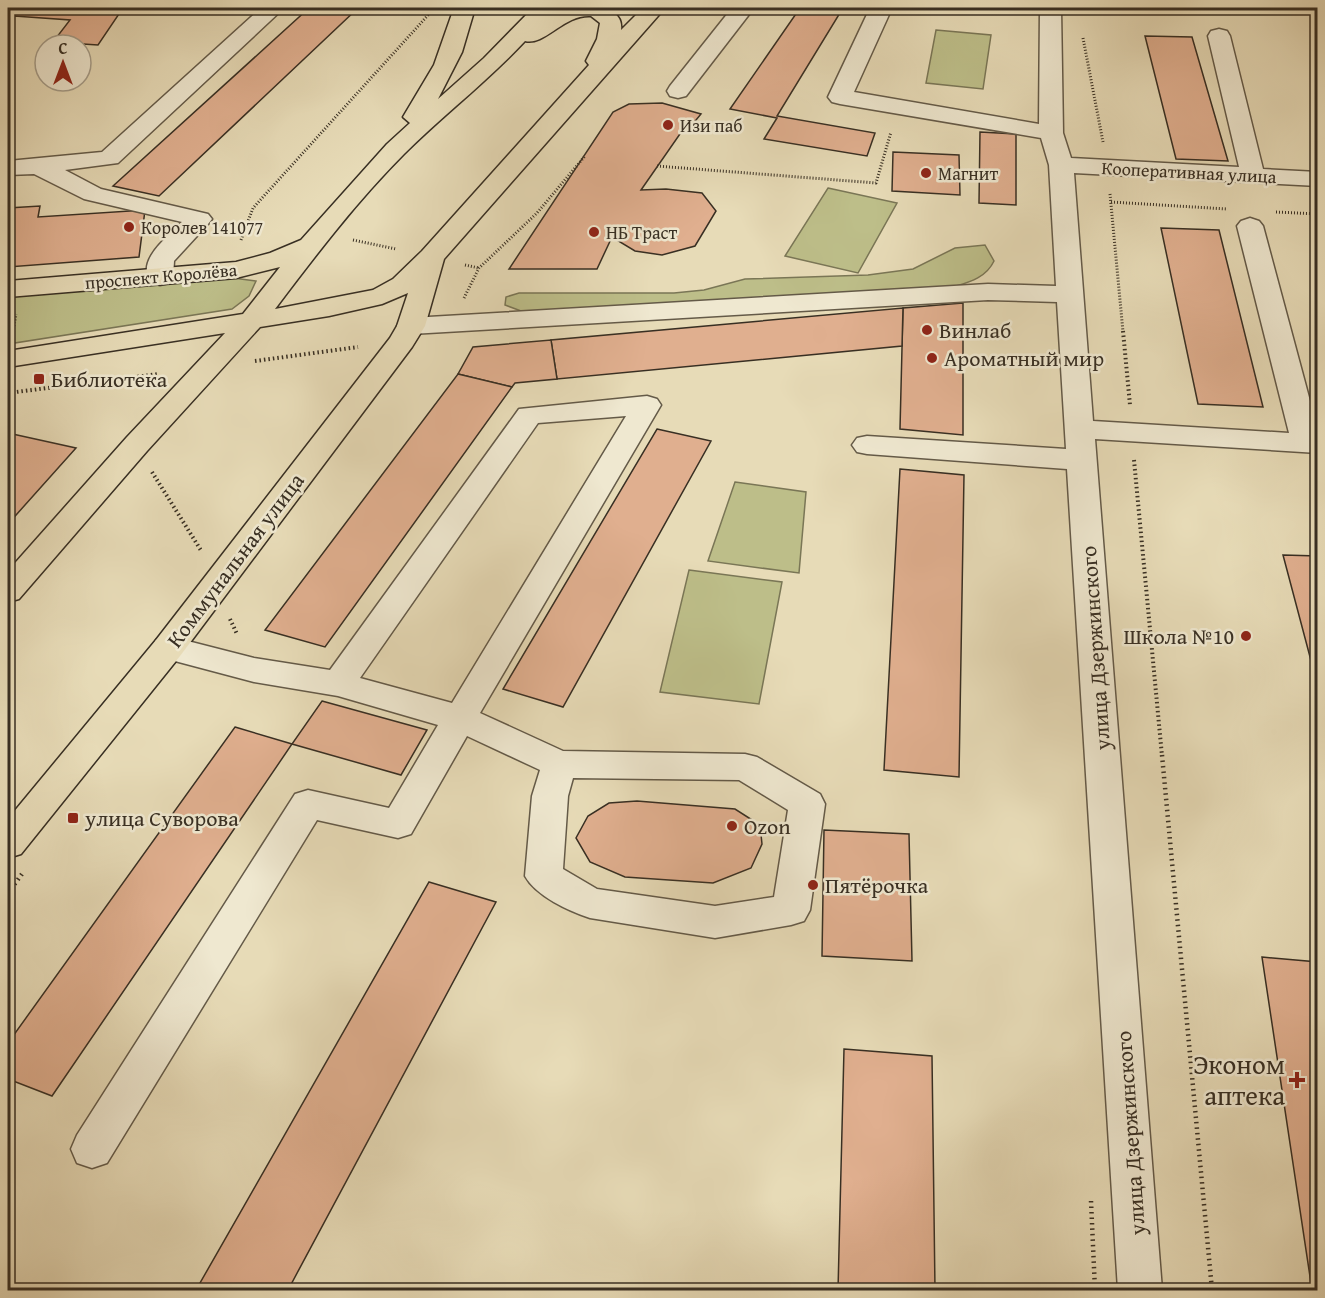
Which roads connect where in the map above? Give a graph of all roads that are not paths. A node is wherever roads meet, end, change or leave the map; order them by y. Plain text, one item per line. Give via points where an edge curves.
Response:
1 (273, 8) edge
2 (464, 8) edge
3 (544, 8) edge
4 (654, 8) edge
5 (669, 8) edge
6 (743, 8) edge
7 (881, 8) edge
8 (1051, 8) edge
9 (633, 31) junction
10 (1219, 36) dead end
11 (492, 63) junction
12 (590, 77) junction
13 (678, 91) dead end
14 (1051, 133) junction
15 (395, 149) junction
16 (1061, 165) junction
17 (38, 166) junction
18 (8, 168) edge
19 (1252, 176) junction
20 (1317, 179) edge
21 (1253, 216) road end
22 (311, 244) junction
23 (431, 257) junction
24 (160, 277) junction
25 (8, 289) edge
26 (1071, 295) junction
27 (251, 321) junction
28 (411, 326) junction
29 (8, 359) edge
30 (1312, 443) edge
31 (867, 445) dead end
32 (1081, 445) junction
33 (8, 591) edge
34 (168, 648) junction
35 (338, 684) junction
36 (460, 718) junction
37 (559, 764) junction
38 (8, 844) edge
39 (92, 1149) dead end
40 (1140, 1290) edge

1 - 17 street via 109,158
2 - 15 main road via 456,43 444,70
3 - 11 main road
4 - 9 main road
5 - 9 main road
6 - 13 street
7 - 14 street via 840,97
8 - 14 street, улица Дзержинского
9 - 12 main road
10 - 19 street
11 - 12 main road via 556,17 586,10 605,15 612,26
11 - 15 main road
12 - 23 main road
14 - 16 street, улица Дзержинского
15 - 22 main road
16 - 19 street, Кооперативная улица
16 - 26 street, улица Дзержинского
17 - 18 street
17 - 24 street via 93,194 199,219 161,259
19 - 20 street, Кооперативная улица
21 - 30 street
22 - 24 main road, проспект Королёва via 256,267
22 - 27 main road
23 - 27 main road via 402,285 382,296
23 - 28 main road, Коммунальная улица
24 - 25 main road, проспект Королёва
26 - 28 street via 988,292
26 - 32 street, улица Дзержинского
27 - 29 main road
27 - 33 main road
28 - 34 main road, Коммунальная улица
30 - 32 street via 1131,432
31 - 32 street
32 - 40 street, улица Дзержинского
34 - 35 street via 254,670
34 - 38 main road, Коммунальная улица
35 - 36 street
35 - 36 street via 529,415 647,405
36 - 37 street
36 - 39 street via 399,824 308,804
37 - 37 street via 550,796 544,876 590,903 715,922 791,910 807,804 745,767

